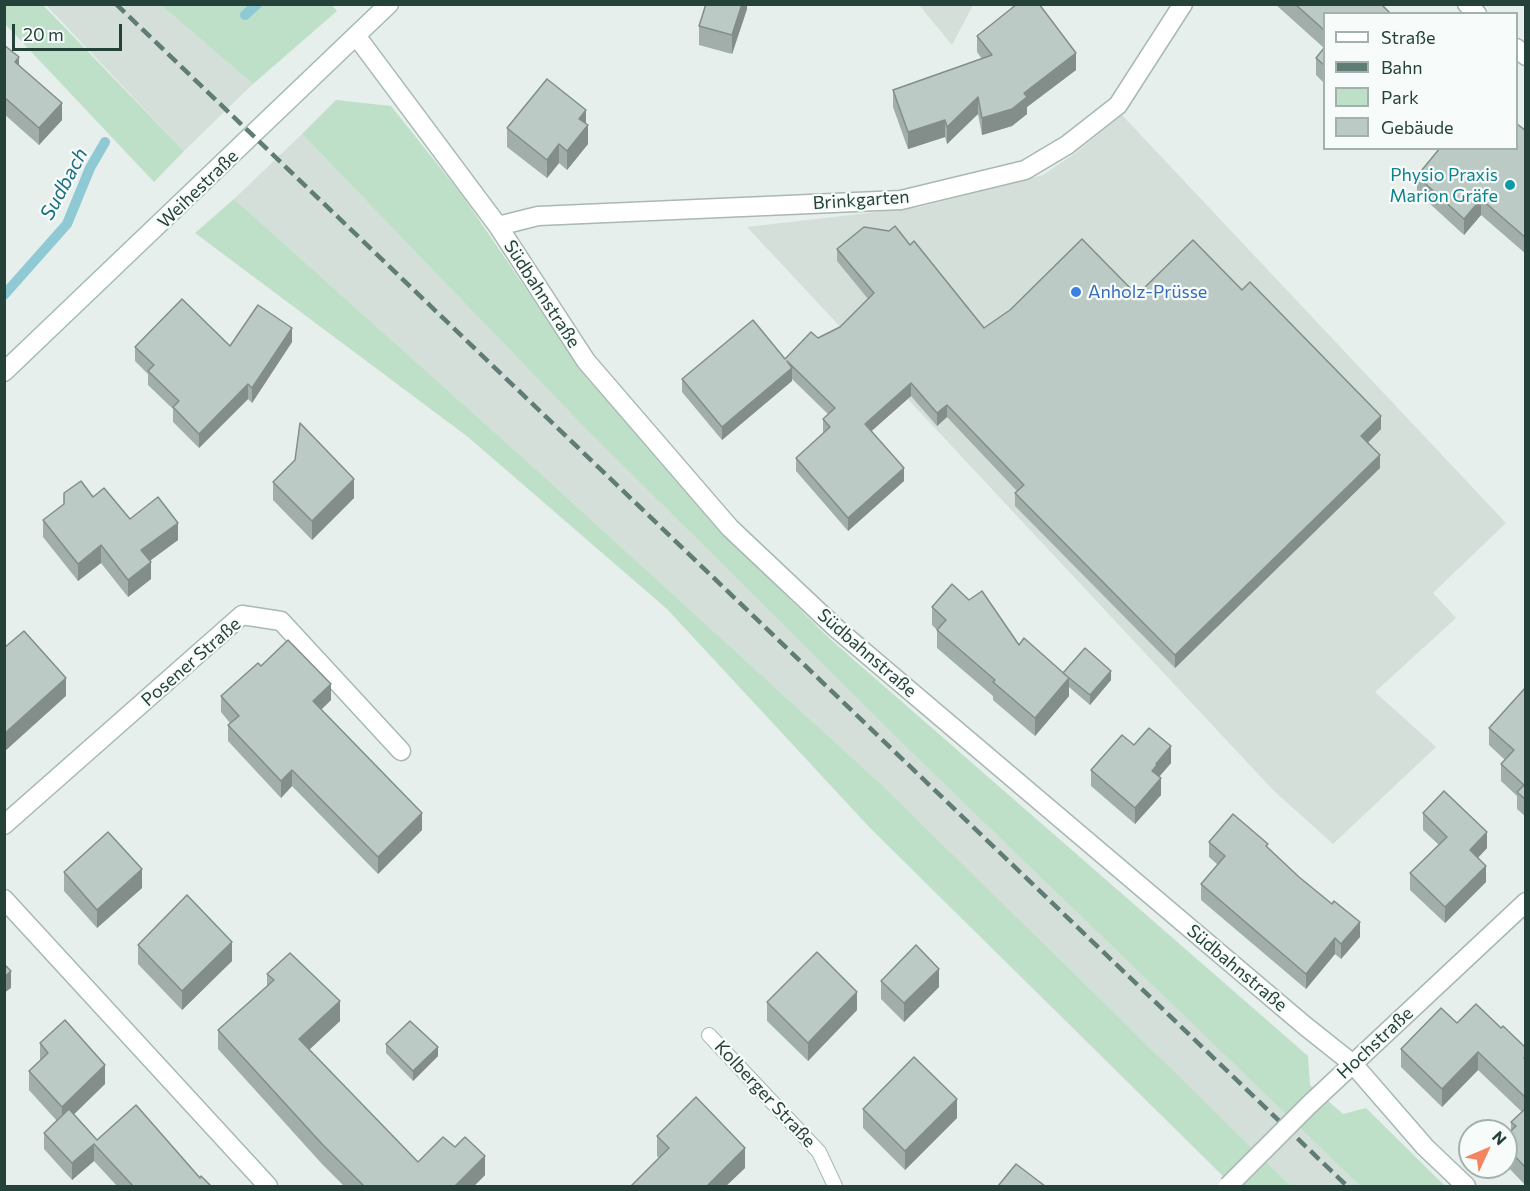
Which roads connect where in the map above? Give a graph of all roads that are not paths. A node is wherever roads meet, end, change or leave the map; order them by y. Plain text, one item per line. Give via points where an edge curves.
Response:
1 (389, 4) edge
2 (1183, 4) edge
3 (357, 37) junction
4 (498, 226) junction
5 (4, 372) edge
6 (401, 751) dead end
7 (4, 825) edge
8 (4, 899) edge
9 (1526, 902) edge
10 (709, 1035) dead end
11 (1353, 1064) junction
12 (268, 1186) edge
13 (835, 1186) edge
14 (1228, 1186) edge
15 (1466, 1186) edge

1 - 3 street, Weihestraße
2 - 4 street, Brinkgarten via 1118,105 1067,145 1025,170 901,200 538,216
3 - 4 street, Südbahnstraße
3 - 5 street, Weihestraße
4 - 11 street, Südbahnstraße via 586,361 730,528 837,629
6 - 7 street, Posener Straße via 280,621 242,615
8 - 12 street
9 - 11 street, Hochstraße
10 - 13 lane, Kolberger Straße via 819,1152
11 - 14 street, Hochstraße, bridge
11 - 15 street, Südbahnstraße via 1425,1147

